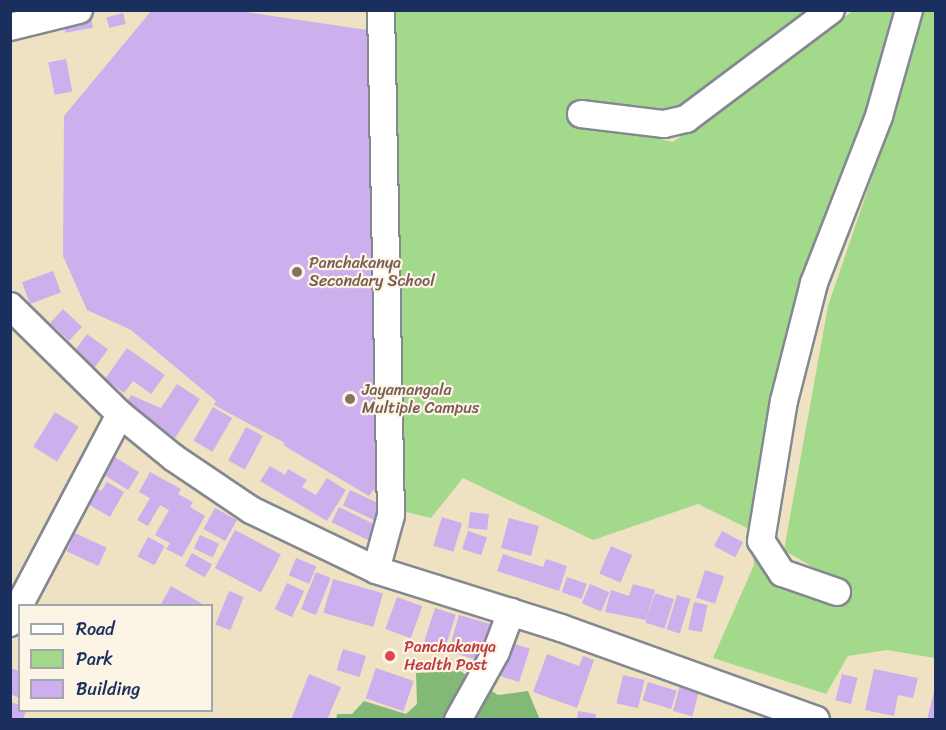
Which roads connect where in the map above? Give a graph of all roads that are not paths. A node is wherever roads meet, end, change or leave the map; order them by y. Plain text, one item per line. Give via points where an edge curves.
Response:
1 (79, 10) edge
2 (381, 10) edge
3 (831, 10) edge
4 (909, 10) edge
5 (10, 27) edge
6 (582, 114) dead end
7 (10, 306) edge
8 (120, 414) junction
9 (376, 570) junction
10 (837, 592) dead end
11 (20, 604) edge
12 (18, 607) edge
13 (511, 612) junction
14 (10, 622) edge
15 (808, 718) edge
16 (458, 720) edge

1 - 5 street
2 - 9 street via 392,514
3 - 6 street via 686,118 664,124
4 - 10 street via 879,116 814,283 784,401 761,541 782,573
7 - 8 street
8 - 9 street via 174,459 251,510
8 - 11 street
9 - 13 street
12 - 14 street
13 - 15 street
13 - 16 street via 496,652

